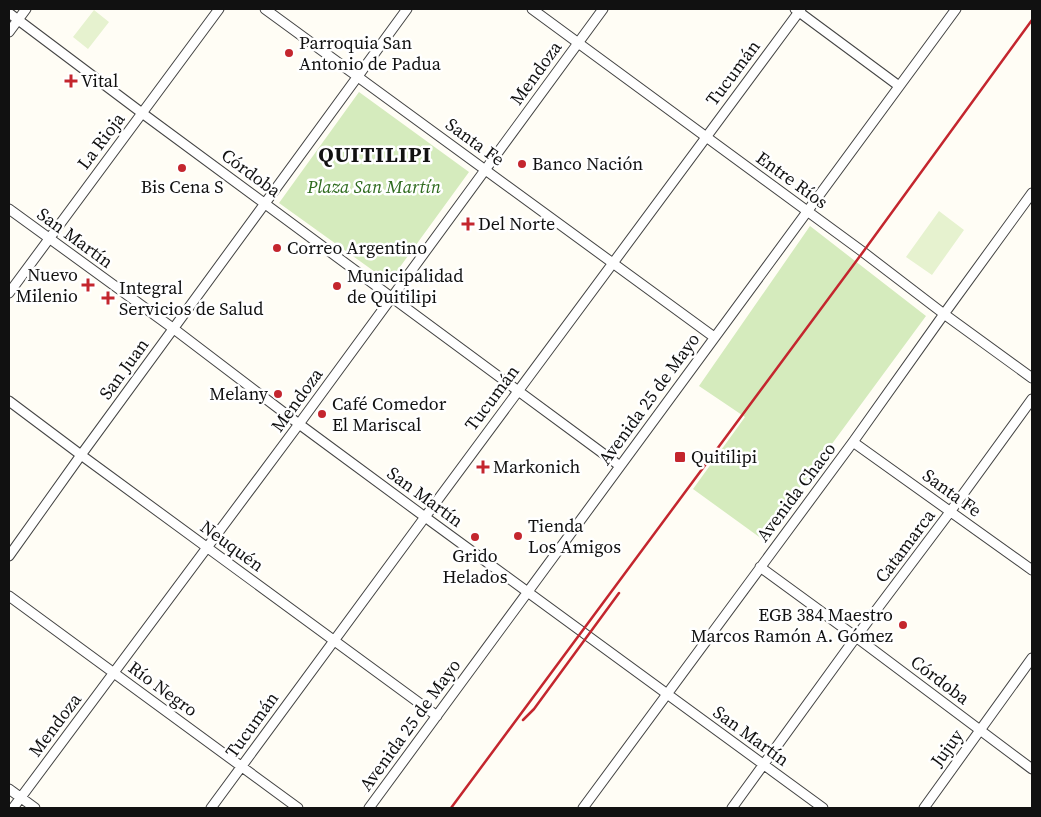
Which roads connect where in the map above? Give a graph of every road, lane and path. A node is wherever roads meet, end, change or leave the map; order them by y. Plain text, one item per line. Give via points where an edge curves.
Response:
1 (26, 9) edge
2 (219, 9) edge
3 (265, 9) edge
4 (407, 9) edge
5 (532, 9) edge
6 (603, 9) edge
7 (956, 9) edge
8 (798, 10) edge
9 (9, 13) edge
10 (18, 20) junction
11 (9, 32) edge
12 (578, 42) junction
13 (358, 77) junction
14 (899, 86) junction
15 (142, 113) junction
16 (706, 137) junction
17 (485, 170) junction
18 (1032, 193) edge
19 (265, 203) junction
20 (9, 209) edge
21 (807, 211) junction
22 (49, 239) junction
23 (613, 263) junction
24 (9, 293) edge
25 (392, 297) junction
26 (944, 314) junction
27 (174, 329) junction
28 (714, 337) junction
29 (1032, 378) edge
30 (518, 391) junction
31 (1032, 399) edge
32 (9, 401) edge
33 (299, 424) junction
34 (853, 442) junction
35 (81, 455) junction
36 (620, 466) junction
37 (950, 512) junction
38 (424, 517) junction
39 (207, 548) junction
40 (9, 556) edge
41 (760, 567) junction
42 (1032, 570) edge
43 (527, 592) junction
44 (9, 596) edge
45 (856, 637) junction
46 (334, 640) junction
47 (1032, 658) edge
48 (114, 674) junction
49 (666, 694) junction
50 (437, 716) junction
51 (980, 730) junction
52 (764, 765) junction
53 (241, 767) junction
54 (1032, 769) edge
55 (9, 789) edge
56 (21, 798) junction
57 (13, 808) edge
58 (35, 808) edge
59 (211, 808) edge
60 (298, 808) edge
61 (369, 808) edge
62 (583, 808) edge
63 (732, 808) edge
64 (823, 808) edge
65 (924, 808) edge

1 - 10 street
2 - 15 street, La Rioja
3 - 13 street, Santa Fe
4 - 13 street, San Juan
5 - 12 street, Entre Ríos
6 - 12 street, Mendoza
7 - 14 street, Avenida 25 de Mayo
8 - 14 street
8 - 16 street, Tucumán
9 - 10 street, Córdoba
10 - 11 street
10 - 15 street, Córdoba
12 - 16 street, Entre Ríos
12 - 17 street, Mendoza
13 - 17 street, Santa Fe
13 - 19 street, San Juan
14 - 21 street, Avenida 25 de Mayo
15 - 19 street, Córdoba
15 - 22 street, La Rioja
16 - 21 street, Entre Ríos
16 - 23 street, Tucumán
17 - 23 street, Santa Fe
17 - 25 street, Mendoza
18 - 26 street, Avenida Chaco
19 - 25 street, Córdoba
19 - 27 street, San Juan
20 - 22 street, San Martín
21 - 26 street, Entre Ríos
21 - 28 street, Avenida 25 de Mayo
22 - 24 street, La Rioja
22 - 27 street, San Martín
23 - 28 street, Santa Fe
23 - 30 street, Tucumán
25 - 30 street, Córdoba
25 - 33 street, Mendoza
26 - 29 street, Entre Ríos
26 - 34 street, Avenida Chaco
27 - 33 street, San Martín
27 - 35 street, San Juan
28 - 36 street, Avenida 25 de Mayo
30 - 36 street, Córdoba
30 - 38 street, Tucumán
31 - 37 street, Catamarca
32 - 35 street, Neuquén
33 - 38 street, San Martín
33 - 39 street, Mendoza
34 - 37 street, Santa Fe
34 - 41 street, Avenida Chaco
35 - 39 street, Neuquén
35 - 40 street, San Juan
36 - 43 street, Avenida 25 de Mayo
37 - 42 street, Santa Fe
37 - 45 street, Catamarca
38 - 43 street, San Martín
38 - 46 street, Tucumán
39 - 46 street, Neuquén
39 - 48 street, Mendoza
41 - 45 street, Córdoba
41 - 49 street, Avenida Chaco
43 - 49 street, San Martín
43 - 50 street, Avenida 25 de Mayo
44 - 48 street, Río Negro
45 - 51 street, Córdoba
45 - 52 street, Catamarca
46 - 50 street, Neuquén
46 - 53 street, Tucumán
47 - 51 street, Jujuy
48 - 53 street, Río Negro
48 - 56 street, Mendoza
49 - 52 street, San Martín
49 - 62 street, Avenida Chaco
50 - 61 street, Avenida 25 de Mayo
51 - 54 street, Córdoba
51 - 65 street, Jujuy
52 - 63 street, Catamarca
52 - 64 street, San Martín
53 - 59 street, Tucumán
53 - 60 street, Río Negro
55 - 56 street
56 - 57 street, Mendoza
56 - 58 street

